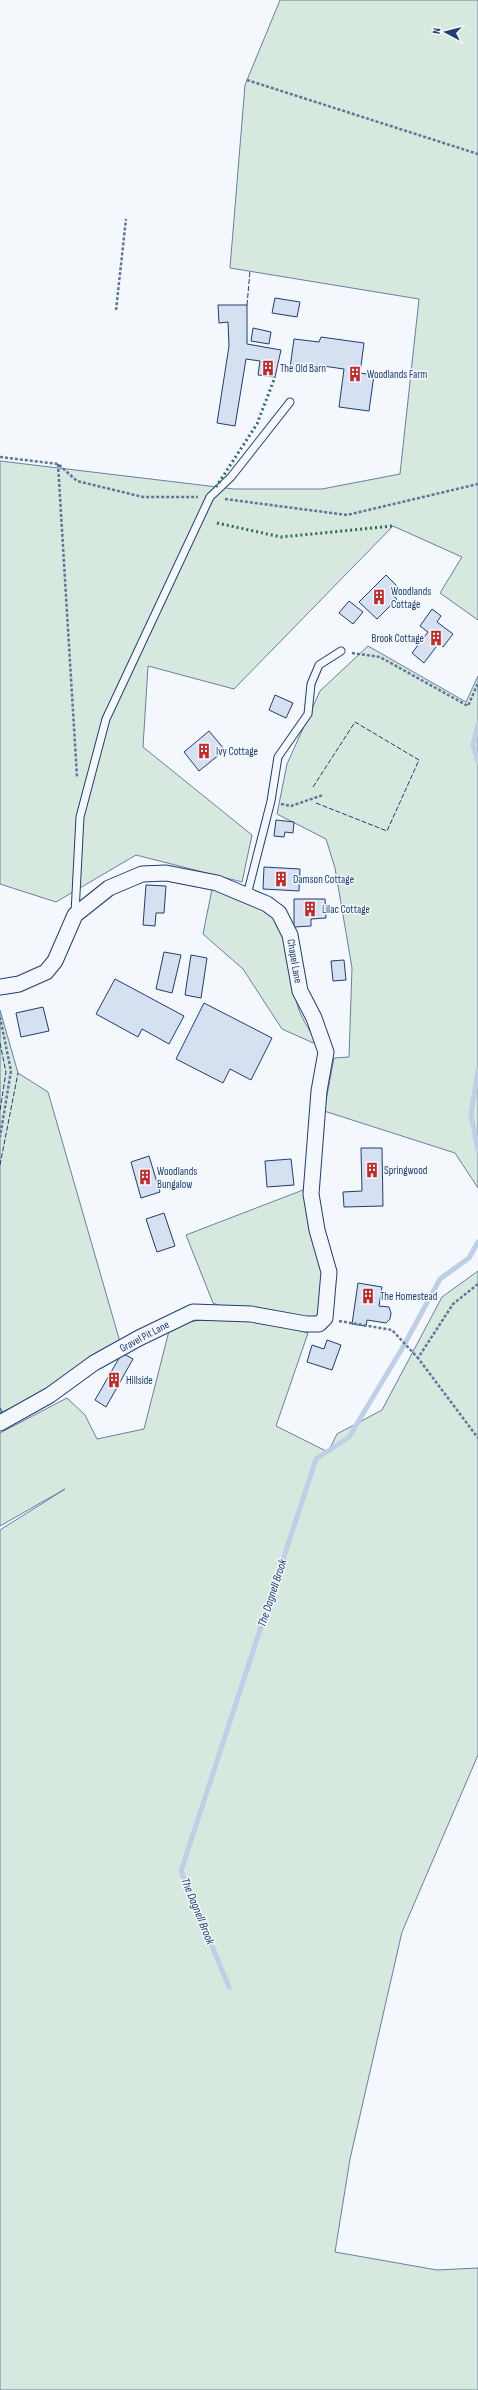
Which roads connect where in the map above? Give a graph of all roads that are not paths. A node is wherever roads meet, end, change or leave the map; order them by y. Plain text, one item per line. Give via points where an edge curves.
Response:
1 (290, 402) dead end
2 (341, 651) road end
3 (247, 895) junction
4 (75, 915) junction
5 (0, 987) edge
6 (306, 1324) joint
7 (0, 1423) edge

1 - 4 lane via 231,476 210,497 106,719 80,817
2 - 3 lane via 319,665 311,684 308,714 278,757 271,801
3 - 4 street, Chapel Lane via 201,879 154,872 142,874 109,888
3 - 6 street, Chapel Lane via 267,904 278,913 290,935 300,991 314,1018 326,1052 319,1091 311,1194 317,1230 329,1272 325,1318 319,1324
4 - 5 street, Chapel Lane via 55,960 46,972 19,984
6 - 7 street, Gravel Pit Lane via 251,1314 193,1312 138,1338 94,1364 50,1395

